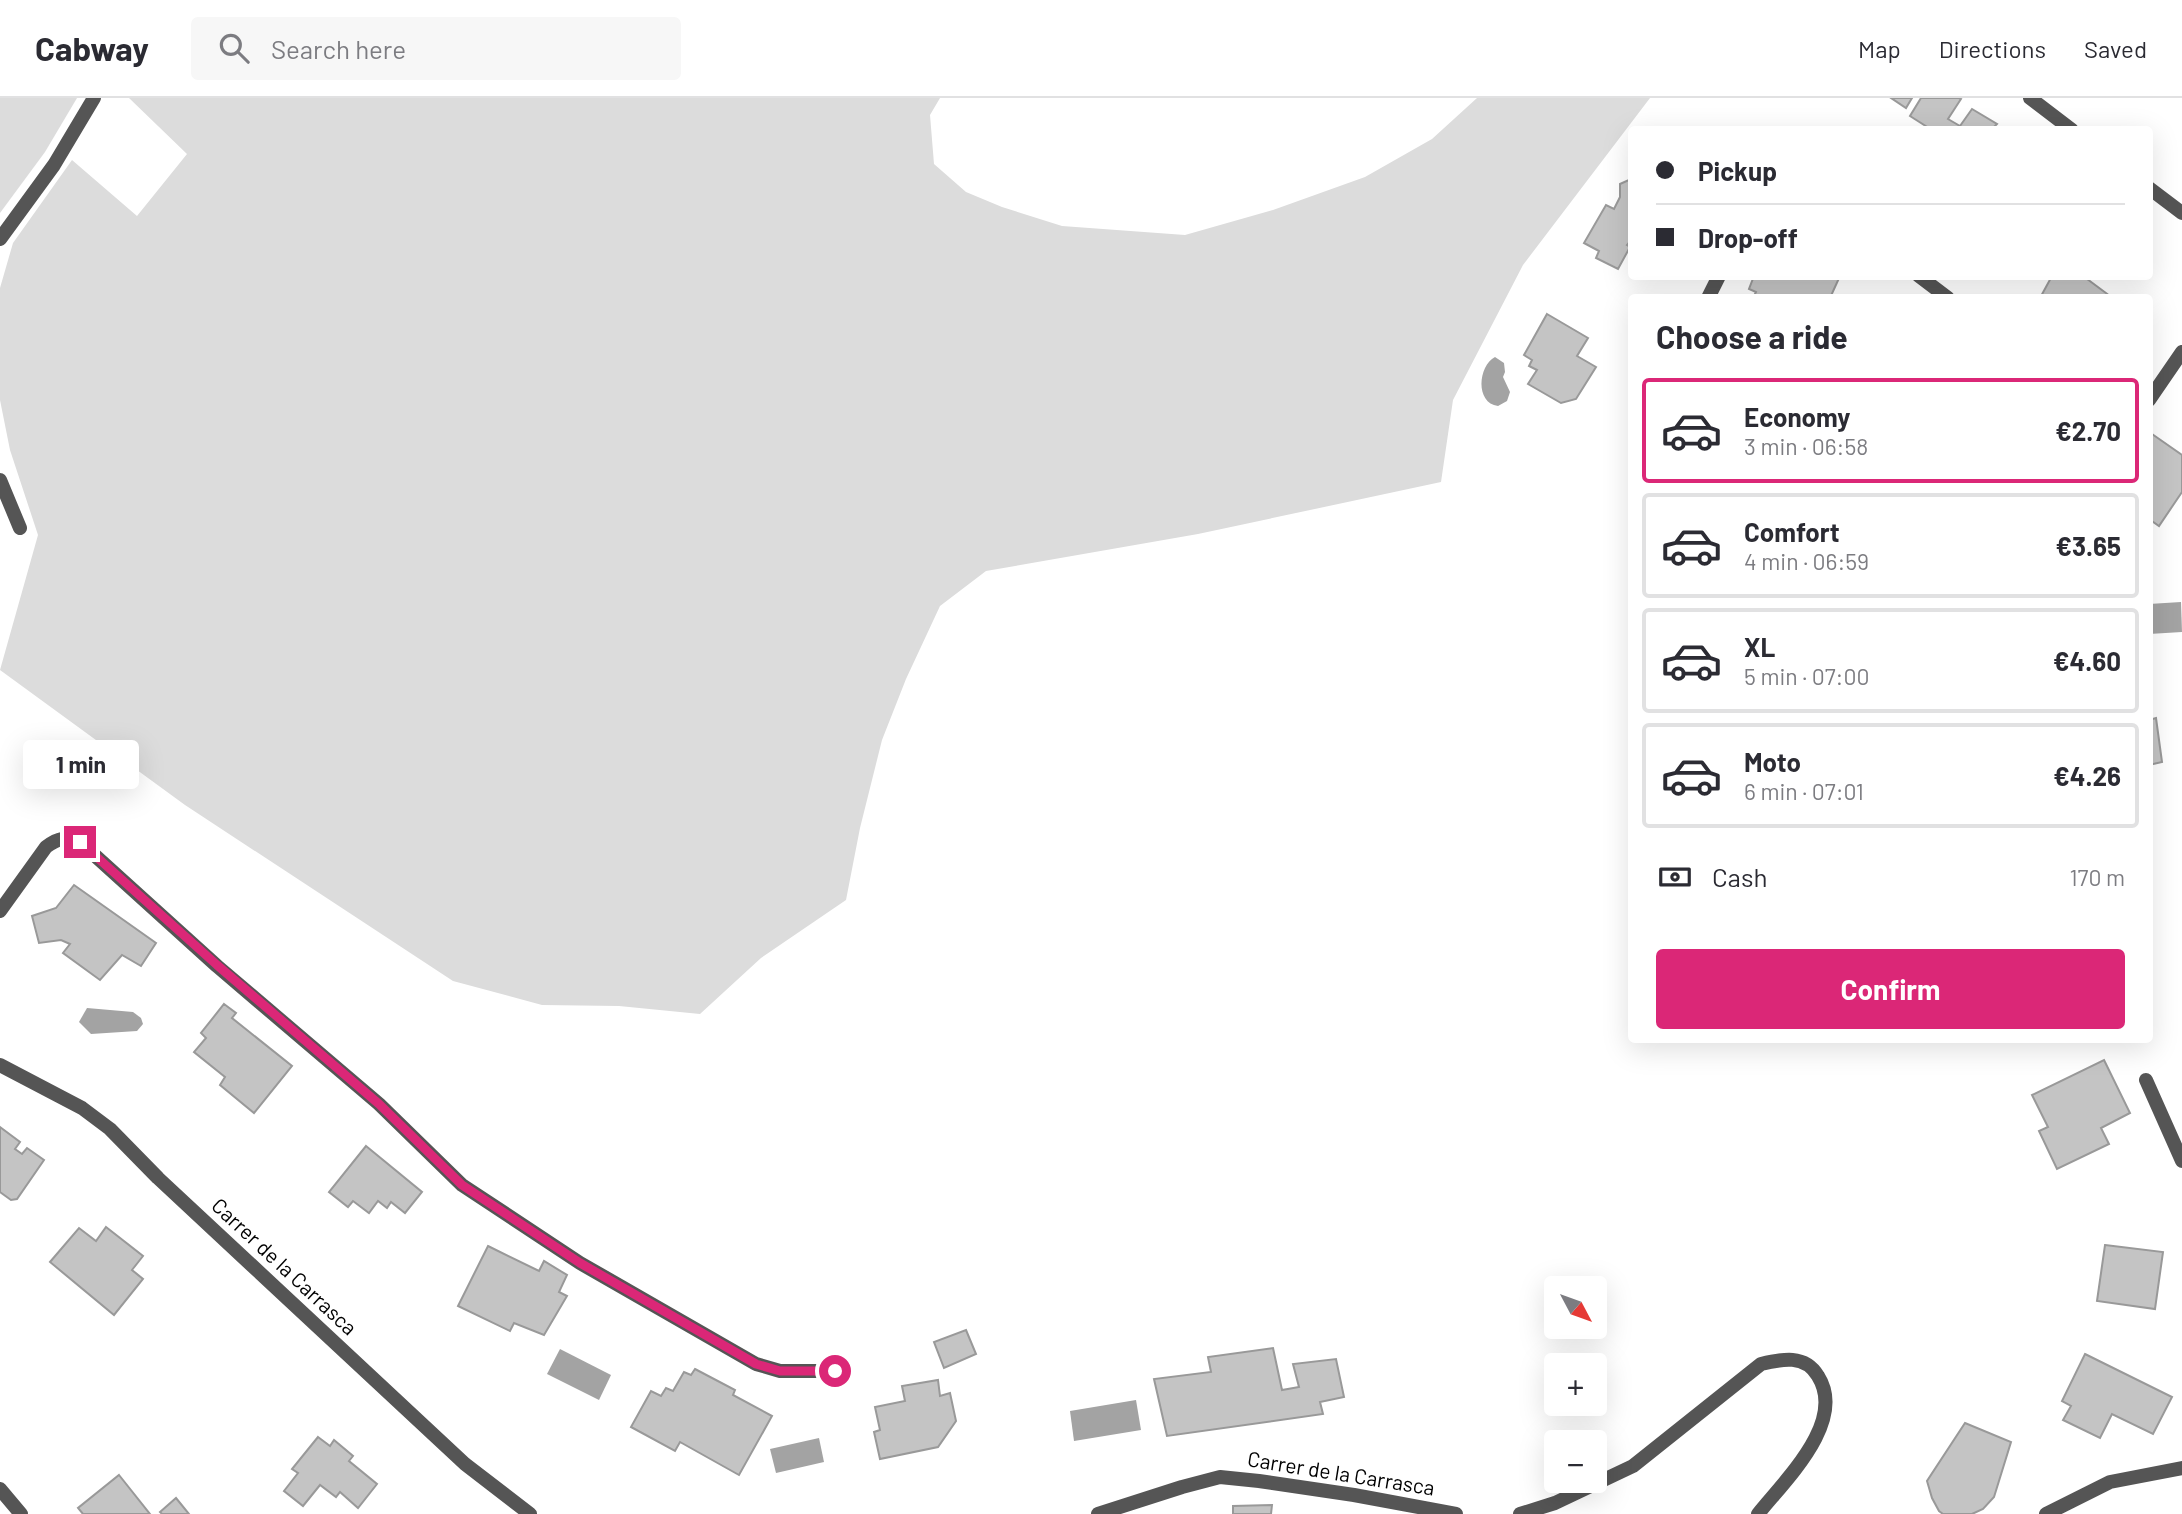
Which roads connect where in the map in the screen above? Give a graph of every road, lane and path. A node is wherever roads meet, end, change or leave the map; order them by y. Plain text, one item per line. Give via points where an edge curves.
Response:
1 (94, 98) edge
2 (2030, 98) edge
3 (2067, 126) edge
4 (2153, 191) edge
5 (2182, 213) edge
6 (0, 239) edge
7 (1924, 280) edge
8 (1943, 294) edge
9 (2182, 352) edge
10 (2153, 394) edge
11 (0, 480) edge
12 (20, 528) dead end
13 (0, 911) edge
14 (0, 1065) edge
15 (2146, 1080) dead end
16 (2182, 1161) edge
17 (835, 1371) dead end
18 (2182, 1468) edge
19 (0, 1489) edge
20 (21, 1514) edge
21 (530, 1514) edge
22 (1098, 1514) edge
23 (1455, 1514) edge
24 (1520, 1514) edge
25 (1758, 1514) edge
26 (2046, 1514) edge

1 - 6 street via 54,165
2 - 3 street
4 - 5 street
7 - 8 street
9 - 10 street
11 - 12 street
13 - 17 street via 46,847 65,838 80,842 379,1104 462,1185 580,1263 756,1364 780,1371
14 - 21 street, Carrer de la Carrasca via 82,1108 110,1129 455,1455
15 - 16 street
18 - 26 street via 2110,1482
19 - 20 street
22 - 23 street, Carrer de la Carrasca via 1220,1478 1354,1494
24 - 25 street via 1555,1503 1633,1466 1761,1364 1796,1360 1813,1367 1826,1388 1827,1406 1813,1444

